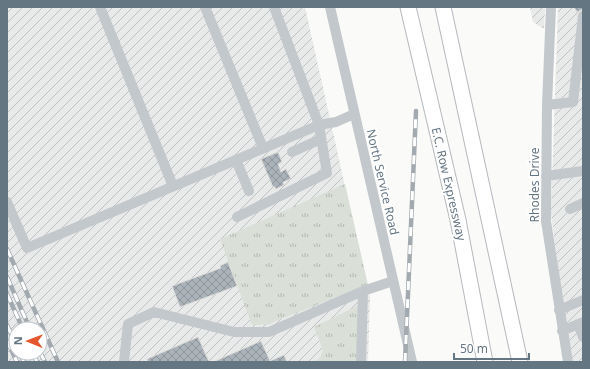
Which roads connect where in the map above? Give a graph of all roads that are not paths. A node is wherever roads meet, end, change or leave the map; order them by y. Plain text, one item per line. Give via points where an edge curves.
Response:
1 (100, 7) edge
2 (205, 7) edge
3 (274, 7) edge
4 (330, 7) edge
5 (408, 7) edge
6 (443, 7) edge
7 (551, 7) edge
8 (583, 16) edge
9 (581, 50) edge
10 (580, 76) edge
11 (579, 89) edge
12 (547, 105) junction
13 (354, 114) junction
14 (319, 125) junction
15 (321, 139) junction
16 (263, 148) junction
17 (292, 152) dead end
18 (236, 160) junction
19 (583, 170) edge
20 (546, 176) junction
21 (174, 186) junction
22 (249, 191) dead end
23 (7, 202) edge
24 (583, 203) edge
25 (570, 209) dead end
26 (237, 218) dead end
27 (393, 281) junction
28 (363, 291) junction
29 (583, 300) edge
30 (559, 310) junction
31 (581, 323) edge
32 (562, 331) junction
33 (583, 337) edge
34 (124, 362) edge
35 (361, 362) edge
36 (412, 362) edge
37 (485, 362) edge
38 (520, 362) edge
39 (568, 362) edge

1 - 21 street
2 - 16 street
3 - 14 street
4 - 13 street, North Service Road
5 - 37 highway, E.C. Row Expressway via 458,220
6 - 38 highway
7 - 12 street, Rhodes Drive
8 - 9 street
9 - 10 street
10 - 11 street
11 - 12 street via 573,102
12 - 20 street, Rhodes Drive
13 - 14 street via 336,122
13 - 27 street, North Service Road
14 - 15 street
14 - 16 street
15 - 17 street
15 - 26 street via 327,173
16 - 18 street
18 - 21 street
18 - 22 street
19 - 20 street
20 - 30 street, Rhodes Drive via 546,221
21 - 23 street via 28,248
24 - 25 street
27 - 28 street
27 - 36 street, North Service Road
28 - 34 street via 269,332 234,332 154,312 128,324
28 - 35 street
29 - 30 street
30 - 32 street, Rhodes Drive
31 - 32 street
31 - 33 street
32 - 39 street, Rhodes Drive

